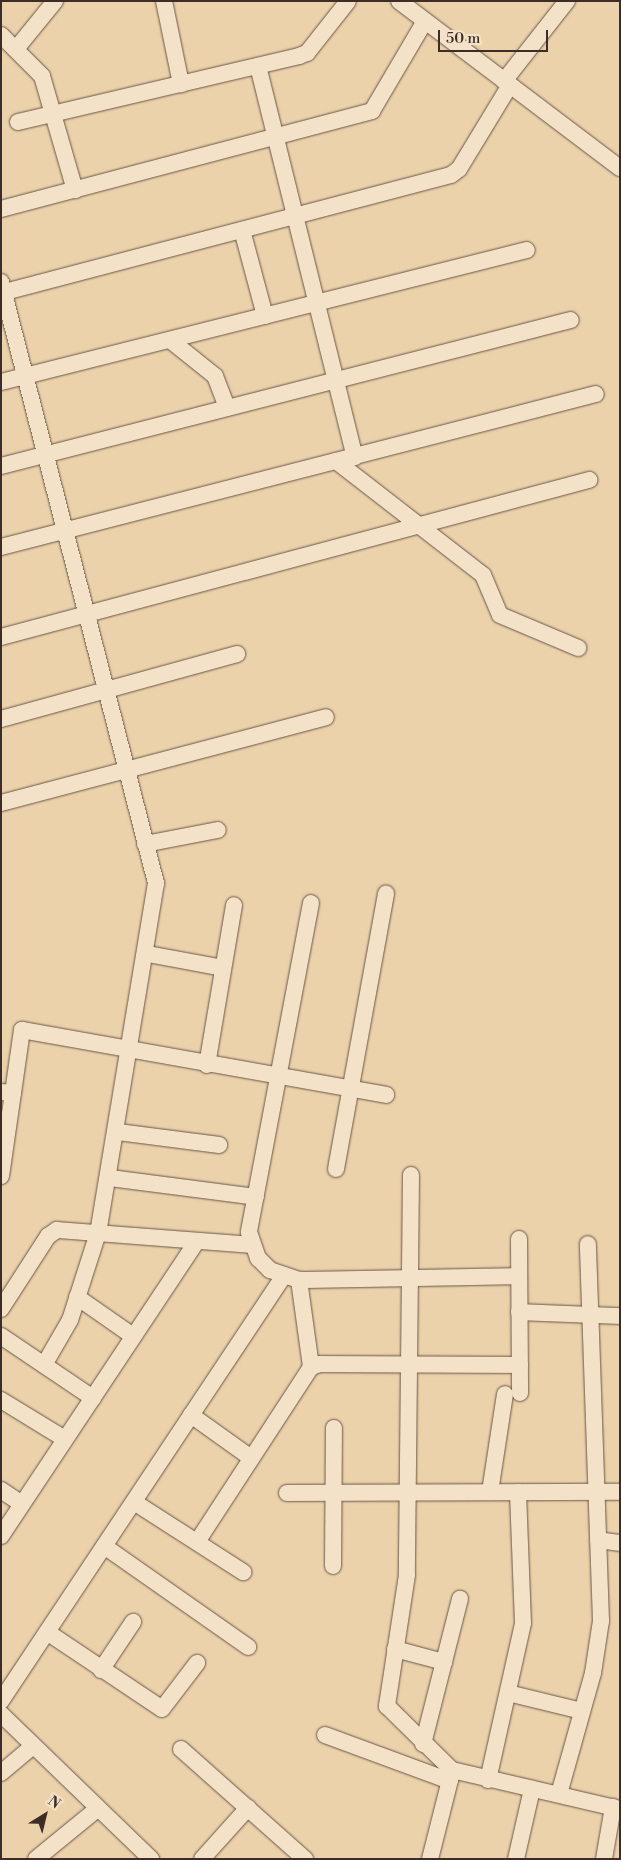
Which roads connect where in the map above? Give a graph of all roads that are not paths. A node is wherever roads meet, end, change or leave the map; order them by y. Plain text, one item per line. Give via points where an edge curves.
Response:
1 (55, 1) edge
2 (164, 1) edge
3 (348, 1) edge
4 (399, 1) edge
5 (567, 1) edge
6 (425, 21) junction
7 (1, 36) edge
8 (16, 49) junction
9 (258, 66) junction
10 (507, 83) junction
11 (181, 84) junction
12 (55, 113) junction
13 (18, 122) dead end
14 (275, 136) junction
15 (620, 168) edge
16 (75, 190) junction
17 (1, 209) edge
18 (295, 216) junction
19 (242, 230) junction
20 (527, 250) dead end
21 (2, 289) edge
22 (317, 303) junction
23 (265, 316) junction
24 (571, 320) dead end
25 (170, 340) junction
26 (23, 376) junction
27 (336, 379) junction
28 (1, 382) edge
29 (596, 394) dead end
30 (227, 407) junction
31 (43, 456) junction
32 (355, 457) junction
33 (336, 461) junction
34 (1, 466) edge
35 (589, 480) dead end
36 (420, 526) junction
37 (62, 531) junction
38 (1, 547) edge
39 (84, 615) junction
40 (1, 637) edge
41 (578, 648) dead end
42 (237, 654) dead end
43 (105, 693) junction
44 (326, 716) dead end
45 (1, 719) edge
46 (125, 770) junction
47 (1, 803) edge
48 (218, 830) dead end
49 (146, 844) junction
50 (386, 894) dead end
51 (311, 903) dead end
52 (234, 906) dead end
53 (148, 954) junction
54 (223, 968) junction
55 (130, 1048) junction
56 (206, 1065) junction
57 (278, 1077) junction
58 (350, 1089) junction
59 (7, 1092) edge
60 (386, 1095) dead end
61 (118, 1132) junction
62 (220, 1145) dead end
63 (336, 1169) dead end
64 (411, 1175) dead end
65 (1, 1176) edge
66 (110, 1178) junction
67 (256, 1197) junction
68 (98, 1233) junction
69 (519, 1239) dead end
70 (197, 1241) junction
71 (588, 1244) dead end
72 (251, 1245) junction
73 (519, 1276) junction
74 (291, 1278) junction
75 (410, 1278) junction
76 (77, 1297) junction
77 (1, 1308) edge
78 (519, 1312) junction
79 (593, 1315) junction
80 (620, 1316) edge
81 (1, 1336) edge
82 (133, 1336) junction
83 (408, 1364) junction
84 (520, 1364) junction
85 (44, 1365) junction
86 (311, 1367) junction
87 (92, 1398) junction
88 (1, 1400) edge
89 (191, 1415) junction
90 (334, 1428) dead end
91 (65, 1439) junction
92 (251, 1458) junction
93 (1, 1490) edge
94 (411, 1492) junction
95 (490, 1492) junction
96 (518, 1492) junction
97 (597, 1492) junction
98 (620, 1492) edge
99 (288, 1493) dead end
100 (333, 1493) junction
101 (134, 1502) junction
102 (22, 1504) junction
103 (1, 1536) edge
104 (598, 1540) junction
105 (197, 1542) junction
106 (620, 1543) edge
107 (104, 1546) junction
108 (333, 1566) dead end
109 (243, 1572) dead end
110 (460, 1598) dead end
111 (133, 1622) dead end
112 (47, 1632) junction
113 (248, 1647) dead end
114 (395, 1649) junction
115 (444, 1662) junction
116 (197, 1664) dead end
117 (100, 1670) junction
118 (508, 1693) junction
119 (1, 1701) edge
120 (582, 1711) junction
121 (1, 1714) edge
122 (326, 1735) dead end
123 (423, 1744) junction
124 (33, 1746) junction
125 (180, 1749) dead end
126 (1, 1773) edge
127 (451, 1775) junction
128 (488, 1780) junction
129 (532, 1789) junction
130 (559, 1794) junction
131 (248, 1808) junction
132 (616, 1808) edge
133 (97, 1809) junction
134 (36, 1859) edge
135 (151, 1859) edge
136 (202, 1859) edge
137 (305, 1859) edge
138 (430, 1859) edge
139 (516, 1859) edge
140 (604, 1859) edge

1 - 8 street
2 - 11 street
3 - 9 street via 307,53
4 - 6 street
5 - 10 street
6 - 10 street
6 - 14 street via 372,111
7 - 8 street
8 - 12 street via 40,72
9 - 11 street
9 - 14 street
10 - 15 street
10 - 18 street via 459,168 450,175
11 - 12 street
12 - 13 street
12 - 16 street
14 - 16 street
14 - 18 street
16 - 17 street
18 - 19 street
18 - 22 street
19 - 21 street
19 - 23 street
20 - 22 street
21 - 26 street
22 - 23 street
22 - 27 street
23 - 25 street
24 - 27 street
25 - 26 street
25 - 30 street via 215,376
26 - 28 street
26 - 31 street
27 - 30 street
27 - 32 street
29 - 32 street
30 - 31 street
31 - 34 street
31 - 37 street
32 - 33 street
33 - 36 street
33 - 37 street
35 - 36 street
36 - 39 street
36 - 41 street via 483,575 500,615
37 - 38 street
37 - 39 street
39 - 40 street
39 - 43 street
42 - 43 street
43 - 45 street
43 - 46 street
44 - 46 street
46 - 47 street
46 - 49 street
48 - 49 street
49 - 53 street via 156,883
50 - 58 street
51 - 57 street
52 - 54 street
53 - 54 street
53 - 55 street
54 - 56 street
55 - 56 street
55 - 59 street via 22,1030
55 - 61 street
56 - 57 street
57 - 58 street
57 - 67 street
58 - 60 street
58 - 63 street
59 - 65 street
61 - 62 street
61 - 66 street
64 - 75 street
66 - 67 street
66 - 68 street
67 - 72 street
68 - 70 street
68 - 76 street
68 - 77 street via 52,1232
69 - 73 street
70 - 72 street
70 - 82 street
71 - 79 street
72 - 74 street via 270,1270
73 - 75 street
73 - 78 street
74 - 75 street
74 - 86 street
74 - 89 street
75 - 83 street
76 - 82 street
76 - 85 street via 63,1335
78 - 79 street
78 - 84 street
79 - 80 street
79 - 97 street
81 - 85 street
82 - 87 street
83 - 84 street
83 - 86 street
83 - 94 street
84 - 95 street
85 - 87 street
86 - 92 street
87 - 91 street
88 - 91 street
89 - 92 street
89 - 101 street
90 - 100 street
91 - 102 street
92 - 105 street
93 - 102 street
94 - 95 street
94 - 100 street
94 - 114 street via 407,1575
95 - 96 street
96 - 97 street
96 - 118 street via 524,1608
97 - 98 street
97 - 104 street
99 - 100 street
100 - 108 street
101 - 105 street
101 - 107 street
102 - 103 street
104 - 106 street
104 - 120 street via 601,1621
105 - 109 street
107 - 112 street
107 - 113 street
110 - 115 street
111 - 117 street
112 - 117 street
112 - 119 street
114 - 115 street
114 - 123 street via 386,1706
115 - 123 street
116 - 117 street via 162,1709
118 - 120 street
118 - 128 street
120 - 130 street
121 - 124 street
122 - 127 street
123 - 127 street
124 - 126 street
124 - 133 street
125 - 131 street
127 - 128 street
127 - 138 street
128 - 129 street
129 - 130 street
129 - 139 street
130 - 132 street
131 - 136 street
131 - 137 street
132 - 140 street
133 - 134 street
133 - 135 street

